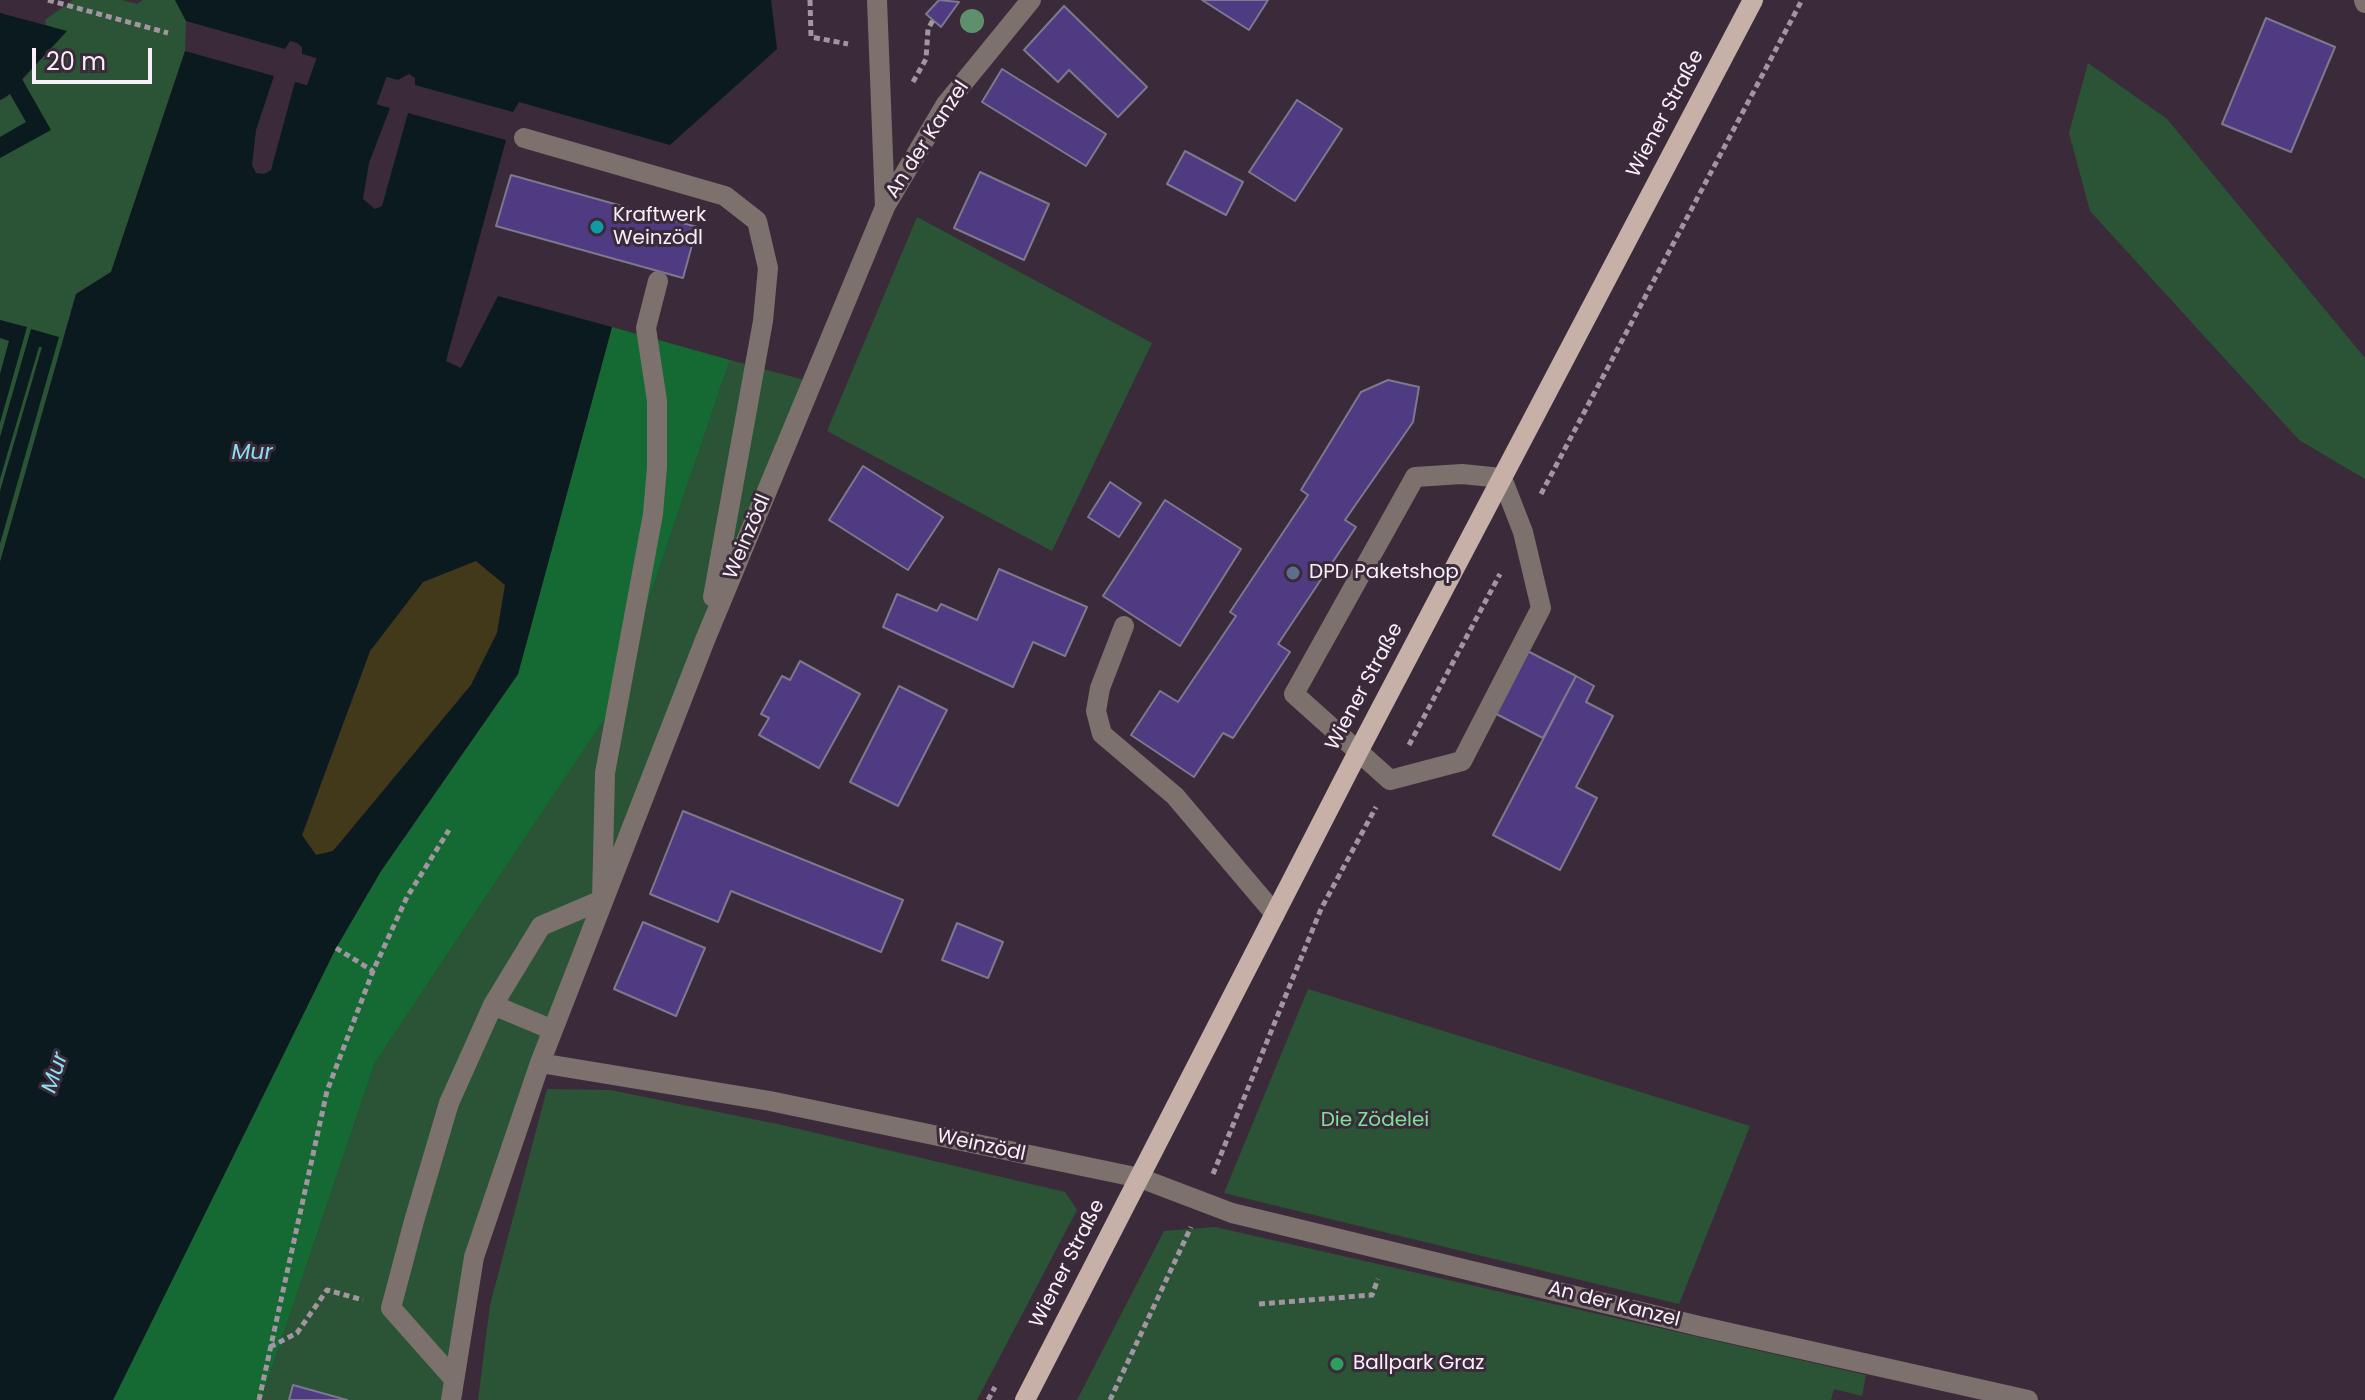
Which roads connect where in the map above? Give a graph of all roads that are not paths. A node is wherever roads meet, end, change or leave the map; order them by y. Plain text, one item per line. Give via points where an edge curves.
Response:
1 (877, 0) edge
2 (1031, 0) edge
3 (1753, 0) edge
4 (524, 138) dead end
5 (885, 207) junction
6 (658, 281) dead end
7 (1502, 478) junction
8 (1124, 626) dead end
9 (705, 640) junction
10 (1358, 752) junction
11 (602, 900) junction
12 (1275, 914) junction
13 (493, 1005) junction
14 (553, 1030) junction
15 (540, 1063) junction
16 (1140, 1178) junction
17 (1203, 1201) joint
18 (454, 1379) junction
19 (451, 1400) edge
20 (1025, 1400) edge
21 (2028, 1400) edge

1 - 5 street, Weinzödl
2 - 5 street, An der Kanzel via 946,104
3 - 7 main road, Wiener Straße
4 - 9 street via 725,196 757,221 768,268 763,321
5 - 9 street, Weinzödl
6 - 11 street via 646,328 657,401 653,514 605,773
7 - 10 main road, Wiener Straße
7 - 10 street via 1415,477 1294,694
7 - 10 street via 1523,532 1541,608 1462,761 1390,780
8 - 12 street via 1100,688 1096,711 1102,734 1175,796
9 - 11 street, Weinzödl
10 - 12 main road, Wiener Straße
11 - 13 street via 541,926
11 - 14 street, Weinzödl
12 - 16 main road, Wiener Straße
13 - 14 street
13 - 18 street via 449,1103 391,1308
14 - 15 street, Weinzödl
15 - 16 street, Weinzödl via 770,1101
15 - 18 street, Weinzödl via 474,1257
16 - 17 street, Weinzödl
16 - 20 main road, Wiener Straße
17 - 21 street, An der Kanzel via 1372,1247
18 - 19 street, Weinzödl

